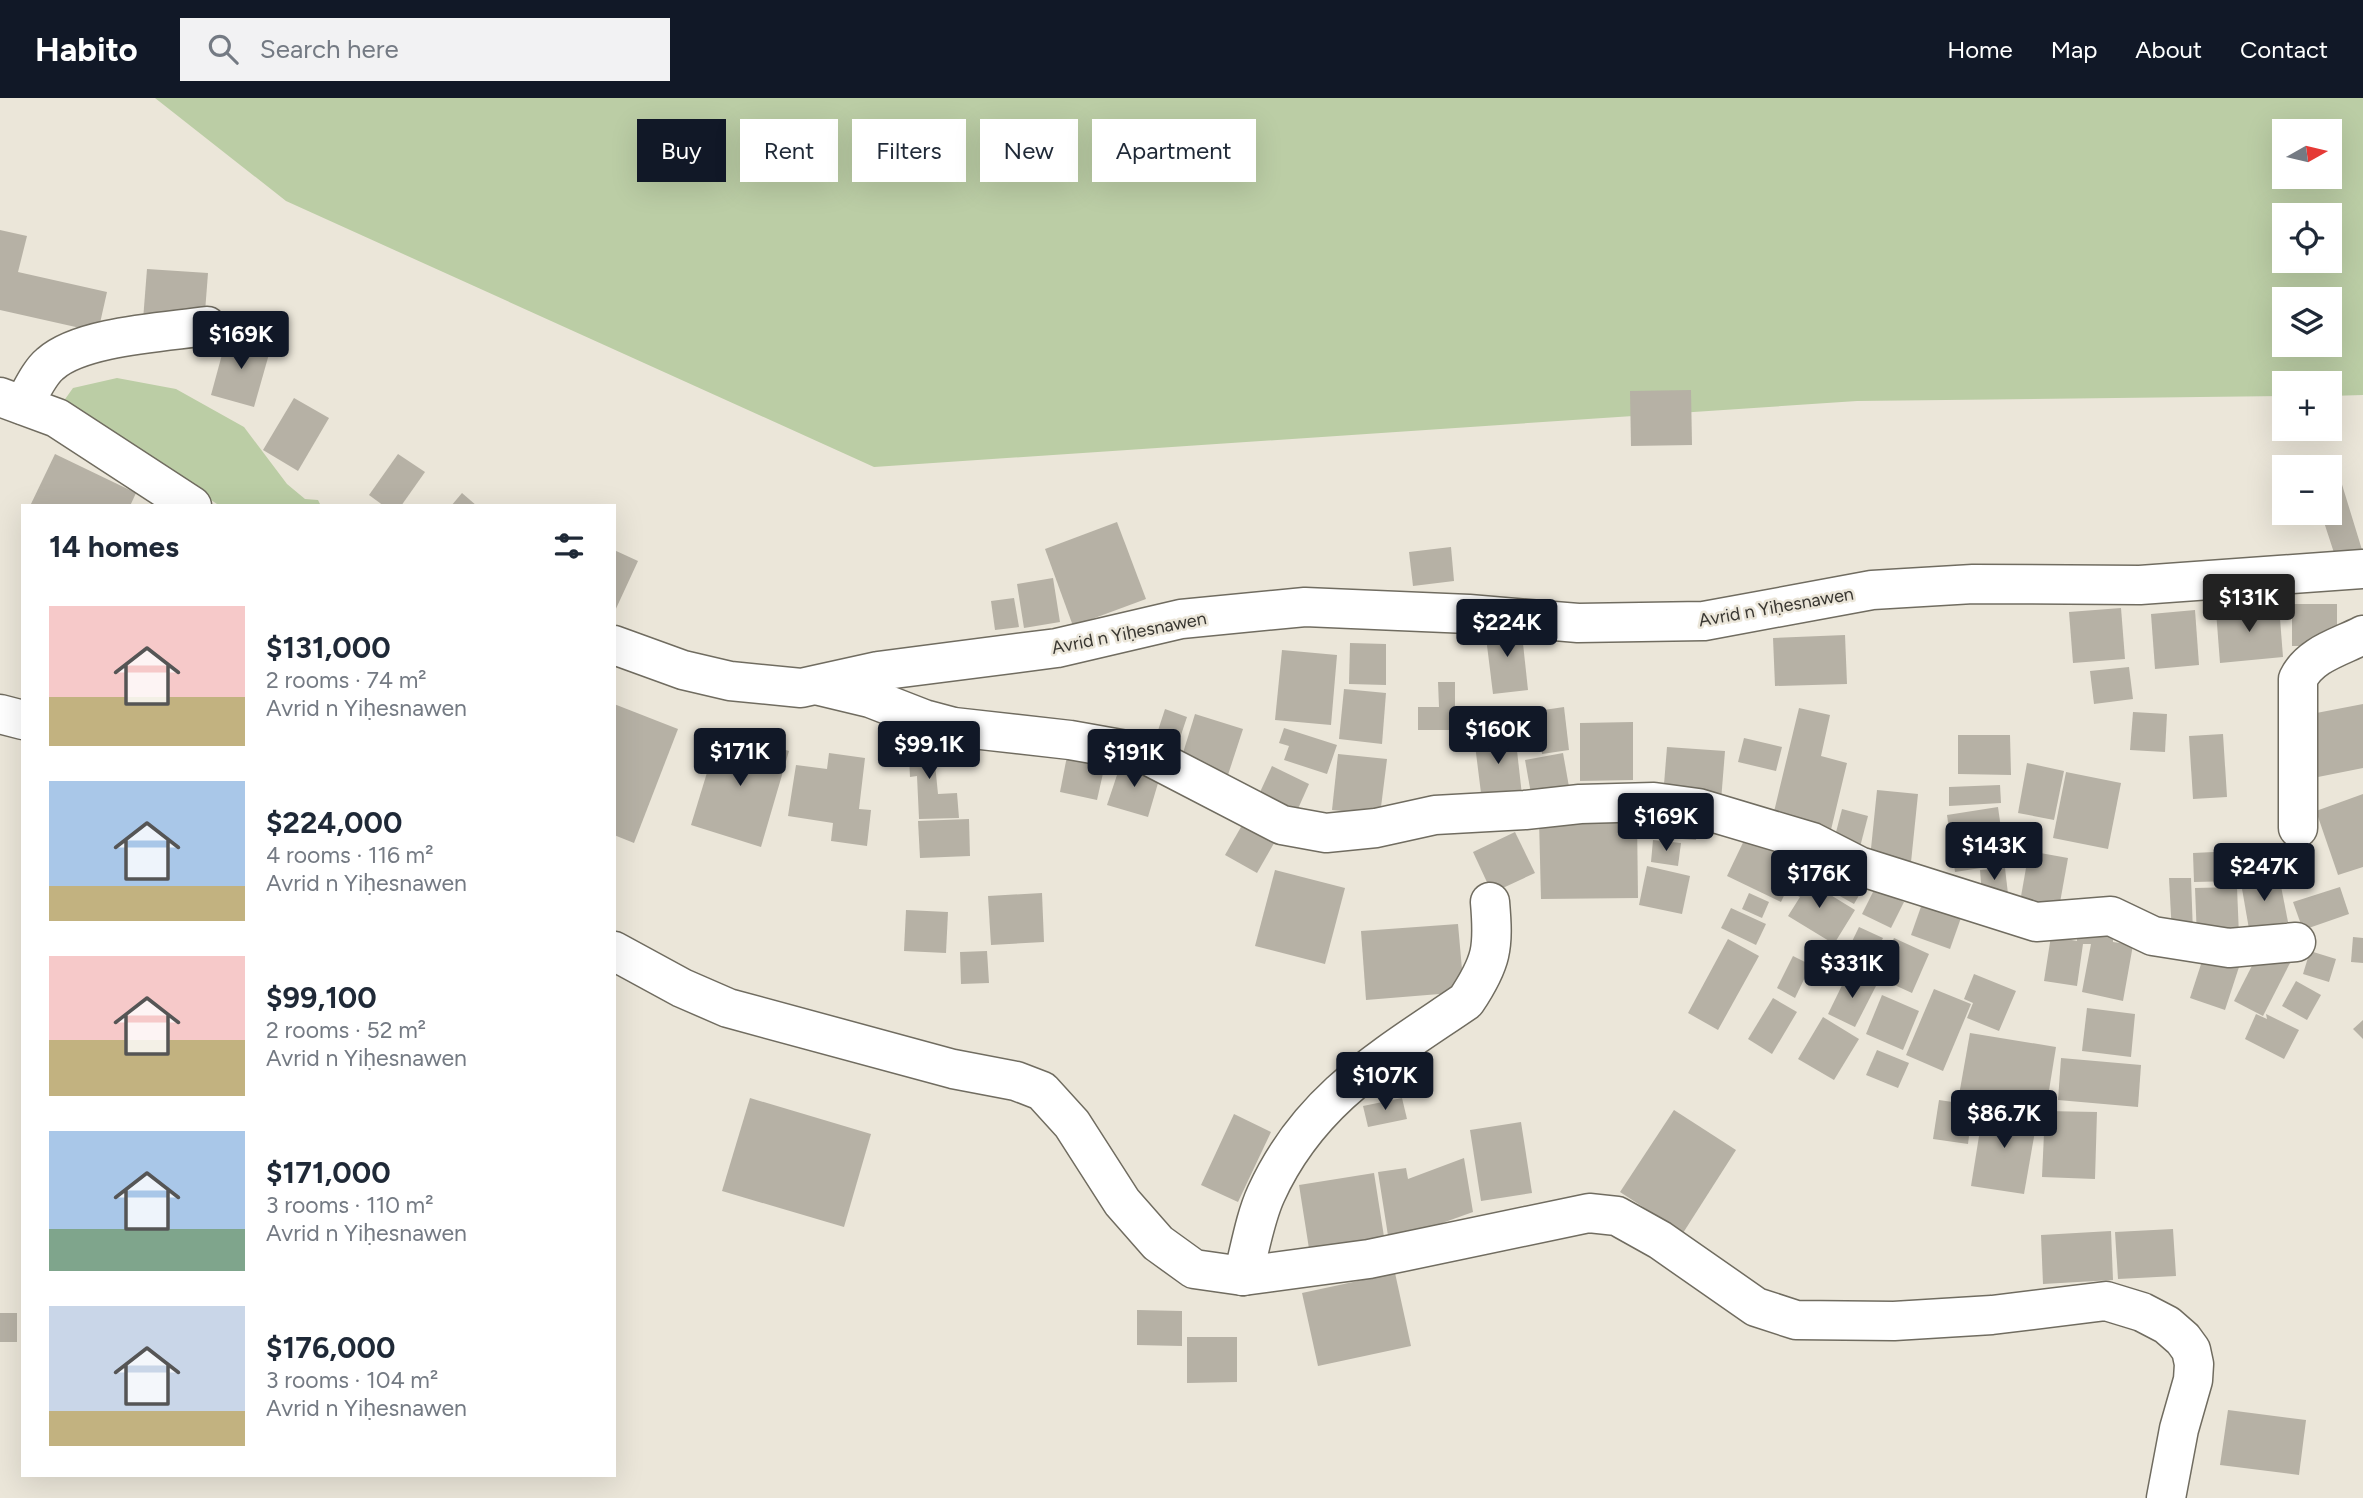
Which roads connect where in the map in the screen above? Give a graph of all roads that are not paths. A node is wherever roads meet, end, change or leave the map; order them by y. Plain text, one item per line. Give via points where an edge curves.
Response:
1 (207, 326) dead end
2 (12, 401) edge
3 (189, 504) edge
4 (2363, 569) edge
5 (2363, 635) edge
6 (616, 646) edge
7 (820, 686) junction
8 (0, 714) edge
9 (21, 719) edge
10 (2298, 828) dead end
11 (1490, 902) dead end
12 (2296, 942) dead end
13 (616, 952) edge
14 (1244, 1276) junction
15 (2165, 1498) edge

1 - 2 street via 88,346 50,364
2 - 3 street via 57,418
4 - 7 street, Avrid n Yiḥesnawen via 2140,585 1973,584 1872,590 1704,621 1578,623 1305,607 1181,619 1057,648 878,671
5 - 10 street via 2309,663 2298,680
6 - 7 street, Avrid n Yiḥesnawen via 730,681 772,687
7 - 12 street via 954,726 1143,753 1282,825 1326,833 1435,815 1654,802 1698,808 1812,842 1859,866 2036,922 2111,916 2153,936 2229,948
8 - 9 street
11 - 14 street via 1493,941 1479,982 1466,1001 1348,1083 1314,1117 1285,1154 1264,1196
13 - 14 street via 728,1008 1042,1091 1072,1124 1122,1202 1158,1243 1194,1269
14 - 15 street via 1368,1259 1589,1213 1617,1216 1756,1307 1796,1320 1992,1315 2106,1301 2167,1325 2191,1350 2193,1380

